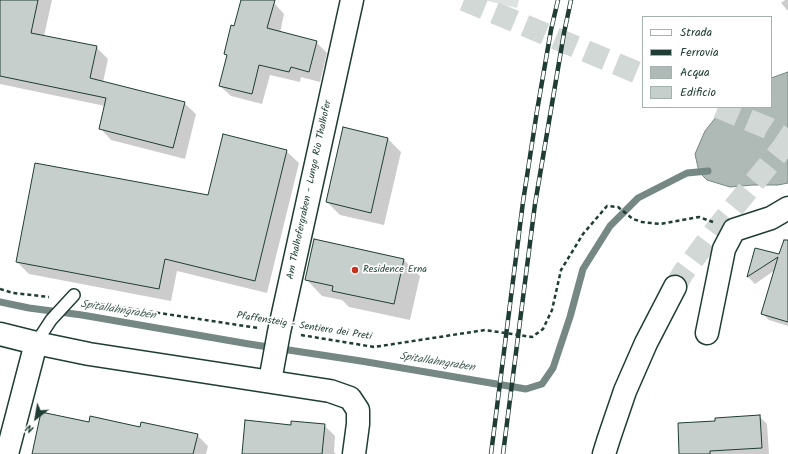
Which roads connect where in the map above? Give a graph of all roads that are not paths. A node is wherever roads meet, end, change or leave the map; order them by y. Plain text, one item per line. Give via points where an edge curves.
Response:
1 (352, 0) edge
2 (788, 208) edge
3 (675, 287) tunnel mouth
4 (70, 300) road end
5 (707, 333) dead end
6 (0, 334) edge
7 (36, 343) junction
8 (270, 382) junction
9 (7, 454) edge
10 (354, 454) edge
11 (604, 454) edge

1 - 8 street, Am Thalhofergraben - Lungo Rio Thalhofer
2 - 5 street via 770,218 734,230 724,249
3 - 11 street via 625,391
4 - 7 lane via 51,320
6 - 7 street
7 - 8 street via 89,354
7 - 9 street
8 - 10 street via 330,391 350,398 358,410

